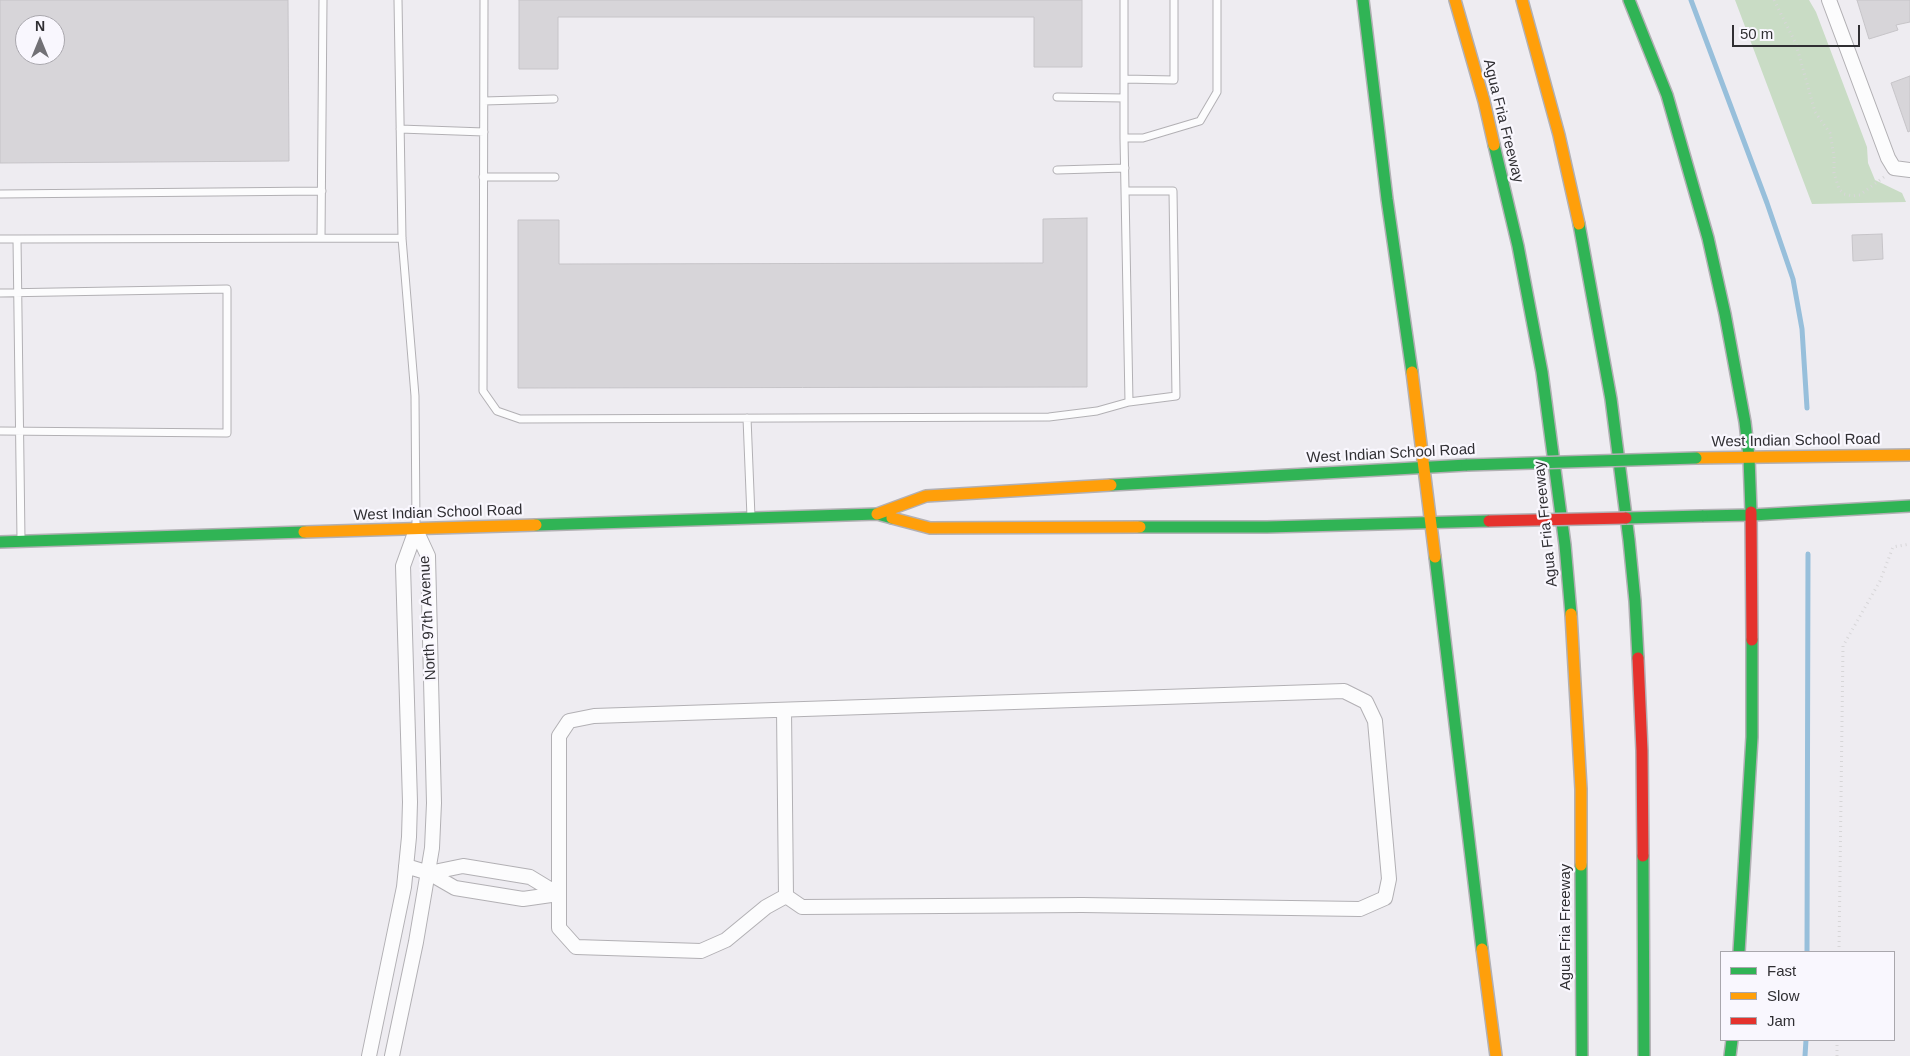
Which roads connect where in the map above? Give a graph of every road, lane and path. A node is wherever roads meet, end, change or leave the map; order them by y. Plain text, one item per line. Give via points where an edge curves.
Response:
1 (323, 0) edge
2 (398, 0) edge
3 (484, 0) edge
4 (1124, 0) edge
5 (1174, 0) edge
6 (1217, 0) edge
7 (1363, 0) edge
8 (1455, 0) edge
9 (1522, 0) edge
10 (1629, 0) edge
11 (1774, 0) edge
12 (1829, 0) edge
13 (1124, 79) junction
14 (1057, 97) dead end
15 (1124, 98) junction
16 (554, 99) dead end
17 (484, 101) junction
18 (400, 129) junction
19 (484, 132) junction
20 (1124, 138) junction
21 (1125, 168) junction
22 (1894, 168) junction
23 (1057, 170) dead end
24 (1910, 170) edge
25 (483, 177) junction
26 (555, 177) dead end
27 (322, 191) junction
28 (1125, 191) junction
29 (0, 194) edge
30 (321, 238) junction
31 (402, 238) junction
32 (0, 239) edge
33 (17, 239) junction
34 (0, 293) edge
35 (17, 294) junction
36 (1129, 402) junction
37 (747, 418) junction
38 (0, 431) edge
39 (19, 432) junction
40 (1910, 455) edge
41 (1749, 457) junction
42 (1425, 467) junction
43 (1910, 506) edge
44 (876, 514) junction
45 (1752, 515) junction
46 (751, 518) junction
47 (1432, 523) junction
48 (416, 530) junction
49 (21, 541) junction
50 (0, 542) edge
51 (1910, 544) edge
52 (784, 710) junction
53 (406, 866) junction
54 (429, 873) junction
55 (558, 894) junction
56 (786, 896) junction
57 (1739, 951) edge
58 (1839, 951) edge
59 (1732, 1041) edge
60 (1837, 1041) edge
61 (370, 1056) edge
62 (392, 1056) edge
63 (1496, 1056) edge
64 (1582, 1056) edge
65 (1644, 1056) edge
66 (1730, 1056) edge
67 (1837, 1056) edge

1 - 27 lane
2 - 18 lane
3 - 17 lane
4 - 13 lane
5 - 13 lane via 1174,80
6 - 20 lane via 1217,92 1200,122 1143,138
7 - 42 main road
8 - 64 main road, Agua Fria Freeway via 1484,101 1518,246 1542,372 1566,545 1581,789
9 - 65 main road via 1559,135 1579,225 1611,399 1629,540 1642,742
10 - 41 main road via 1667,95 1704,221 1725,314
11 - 22 path via 1796,44 1815,112 1830,133 1839,189 1852,196 1860,194
12 - 22 street
13 - 15 lane
14 - 15 lane
15 - 20 lane
16 - 17 lane
17 - 19 lane
18 - 19 lane
18 - 31 lane
19 - 25 lane
20 - 21 lane
21 - 23 lane
21 - 28 lane
22 - 24 street
25 - 26 lane
25 - 37 lane via 483,391 497,411 520,419
27 - 29 lane
27 - 30 lane
28 - 36 lane
28 - 36 lane via 1173,191 1176,396
30 - 31 lane
30 - 33 lane
31 - 48 lane via 415,396
32 - 33 lane
33 - 35 lane
34 - 35 lane
35 - 39 lane
35 - 39 lane via 227,289 227,433
36 - 37 lane via 1097,411 1049,416
37 - 46 lane
38 - 39 lane
39 - 49 lane
40 - 41 main road, West Indian School Road
41 - 42 main road, West Indian School Road, bridge
41 - 45 main road
42 - 44 main road, West Indian School Road via 926,496
42 - 47 main road
43 - 45 main road, West Indian School Road
44 - 46 main road, West Indian School Road
44 - 47 main road, West Indian School Road via 930,528
45 - 47 main road, West Indian School Road, bridge
45 - 57 main road via 1752,737
46 - 48 main road, West Indian School Road
47 - 63 main road
48 - 49 main road, West Indian School Road
48 - 53 street, North 97th Avenue via 403,566 410,802
48 - 54 street, North 97th Avenue via 428,556 434,803
49 - 50 main road, West Indian School Road
51 - 58 path via 1893,547 1880,581 1844,646
52 - 55 street via 594,716 570,721 559,736
52 - 56 street
52 - 56 street via 1344,691 1366,702 1375,722 1389,879 1385,898 1360,909 1082,905 802,907
53 - 54 street
53 - 61 street, North 97th Avenue
54 - 55 street via 455,888 523,899
54 - 55 street via 463,866 530,877
54 - 62 street, North 97th Avenue
55 - 56 street via 559,928 576,947 701,951 726,940 766,907
59 - 66 main road
60 - 67 path

